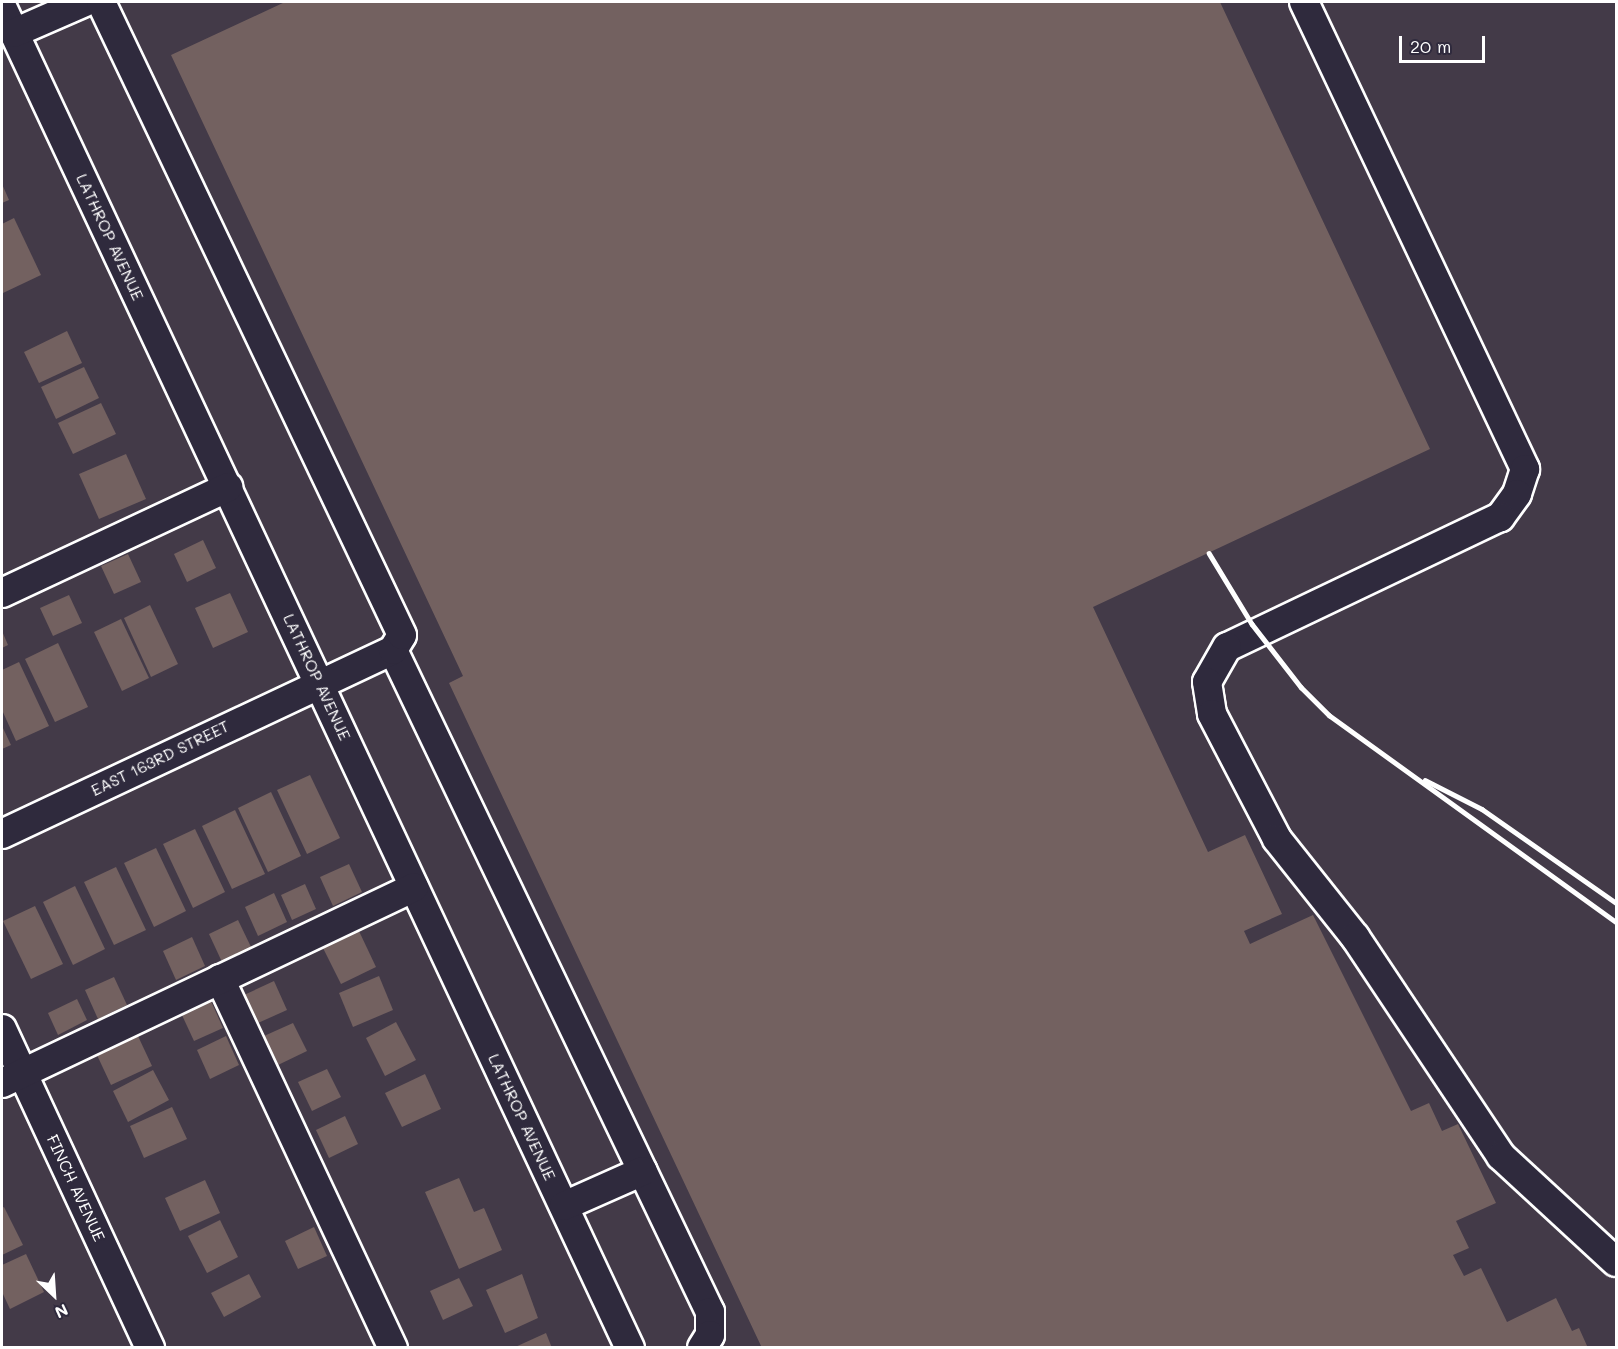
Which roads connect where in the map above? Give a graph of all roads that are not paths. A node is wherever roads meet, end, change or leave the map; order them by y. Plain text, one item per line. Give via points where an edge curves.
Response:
1 (85, 2) edge
2 (100, 2) edge
3 (1304, 2) edge
4 (2, 7) edge
5 (14, 33) junction
6 (228, 487) junction
7 (2, 593) edge
8 (393, 650) junction
9 (320, 682) junction
10 (2, 834) edge
11 (414, 887) junction
12 (220, 979) junction
13 (2, 1029) edge
14 (12, 1078) edge
15 (642, 1171) junction
16 (564, 1206) junction
17 (1617, 1262) edge
18 (150, 1347) edge
19 (393, 1347) edge
20 (630, 1347) edge
21 (702, 1347) edge

1 - 5 street
2 - 8 street via 402,635
3 - 17 street via 1525,469 1517,494 1500,517 1227,647 1206,682 1212,714 1277,839 1355,937 1501,1156
4 - 5 street, LATHROP AVENUE
5 - 6 street, LATHROP AVENUE
6 - 7 street
6 - 9 street, LATHROP AVENUE
8 - 9 street, EAST 163RD STREET
8 - 15 street
9 - 10 street, EAST 163RD STREET
9 - 11 street, LATHROP AVENUE
11 - 12 street
11 - 16 street, LATHROP AVENUE
12 - 14 street
12 - 19 street
13 - 14 street, FINCH AVENUE
14 - 18 street, FINCH AVENUE
15 - 16 street
15 - 21 street via 710,1312 710,1335
16 - 20 street, LATHROP AVENUE

